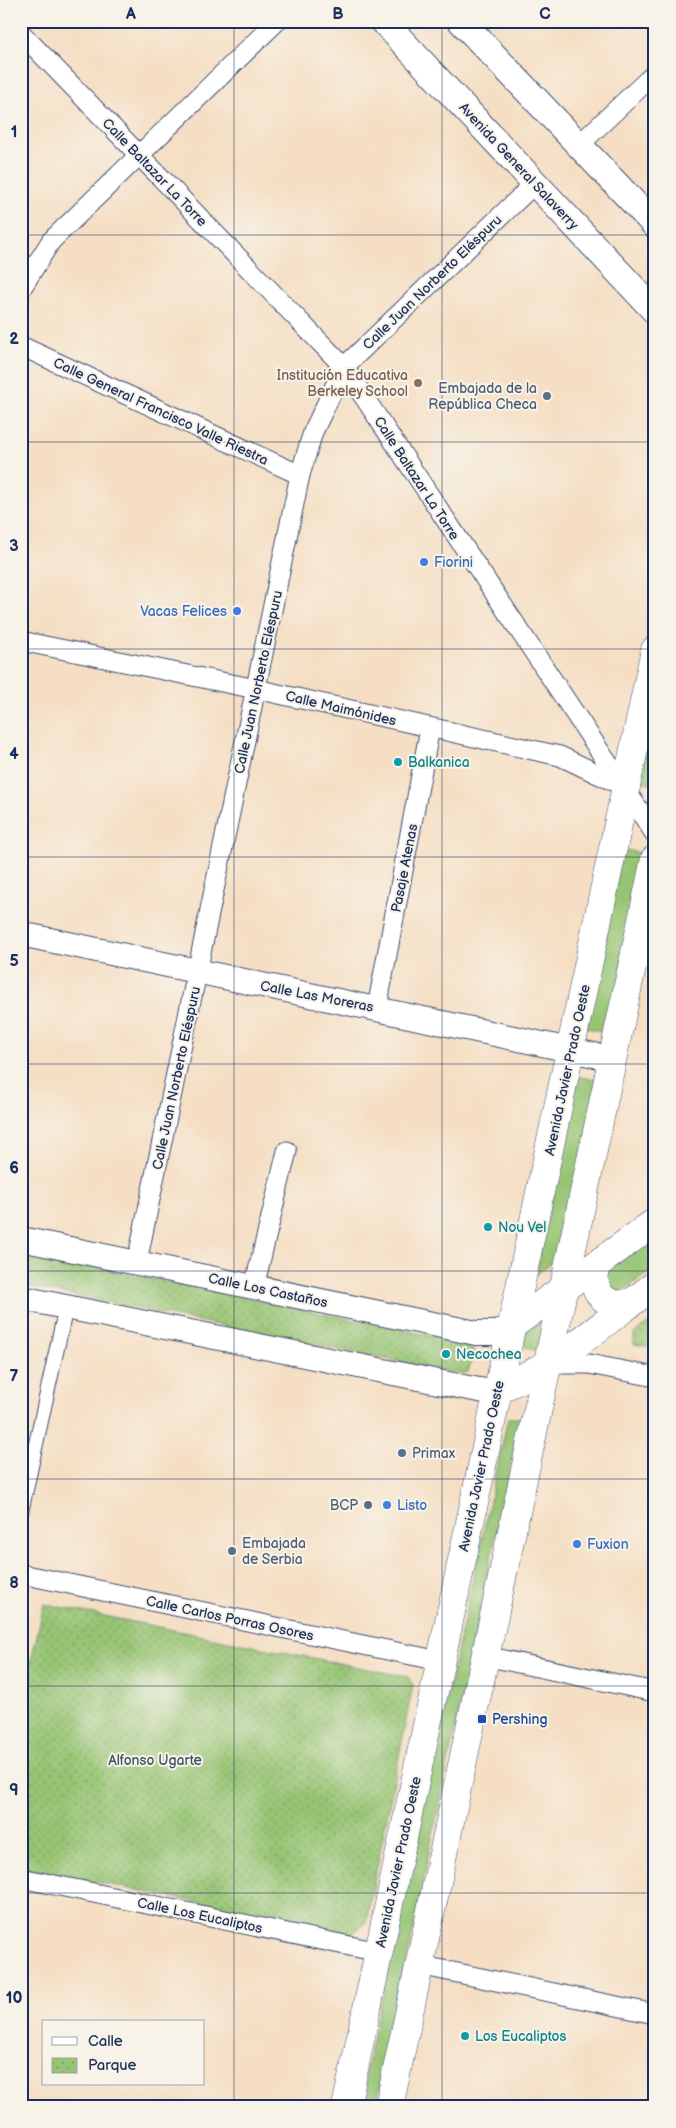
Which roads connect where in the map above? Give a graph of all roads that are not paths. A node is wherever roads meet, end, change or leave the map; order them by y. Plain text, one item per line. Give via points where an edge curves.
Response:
1 (277, 21) edge
2 (383, 21) edge
3 (461, 21) edge
4 (21, 32) edge
5 (28, 43) edge
6 (655, 73) edge
7 (579, 145) junction
8 (140, 157) junction
9 (535, 184) junction
10 (655, 225) edge
11 (21, 289) edge
12 (655, 311) edge
13 (21, 346) edge
14 (344, 367) junction
15 (300, 475) junction
16 (21, 641) edge
17 (655, 650) edge
18 (256, 689) junction
19 (430, 728) junction
20 (626, 788) junction
21 (655, 834) edge
22 (655, 859) edge
23 (21, 934) edge
24 (198, 971) junction
25 (377, 1008) junction
26 (571, 1050) junction
27 (613, 1059) junction
28 (287, 1151) dead end
29 (655, 1222) edge
30 (21, 1239) edge
31 (601, 1261) junction
32 (137, 1262) junction
33 (655, 1285) edge
34 (254, 1287) junction
35 (565, 1287) junction
36 (21, 1298) edge
37 (631, 1302) junction
38 (66, 1307) junction
39 (512, 1325) junction
40 (548, 1364) junction
41 (655, 1377) edge
42 (498, 1389) junction
43 (21, 1512) edge
44 (22, 1580) edge
45 (485, 1656) junction
46 (440, 1662) junction
47 (655, 1692) edge
48 (21, 1878) edge
49 (379, 1952) junction
50 (419, 1965) junction
51 (655, 2014) edge
52 (346, 2107) edge
53 (389, 2107) edge

1 - 8 street
2 - 9 main road, Avenida General Salaverry
3 - 7 main road
4 - 5 street, Calle Baltazar La Torre
5 - 8 street, Calle Baltazar La Torre
6 - 7 street
7 - 10 main road
8 - 11 street via 51,241
8 - 14 street, Calle Baltazar La Torre
9 - 12 main road, Avenida General Salaverry
9 - 14 street, Calle Juan Norberto Eléspuru
13 - 15 street, Calle General Francisco Valle Riestra
14 - 15 street, Calle Juan Norberto Eléspuru via 313,432
14 - 20 street, Calle Baltazar La Torre via 572,712
15 - 18 street, Calle Juan Norberto Eléspuru
16 - 18 street, Calle Maimónides
17 - 20 main road, Avenida Javier Prado Oeste
18 - 19 street, Calle Maimónides
18 - 24 street, Calle Juan Norberto Eléspuru
19 - 20 street, Calle Maimónides via 560,756
19 - 25 street, Pasaje Atenas
20 - 21 street, Calle Baltazar La Torre
20 - 26 main road, Avenida Javier Prado Oeste
22 - 27 main road
23 - 24 street, Calle Las Moreras
24 - 25 street, Calle Las Moreras
24 - 32 street, Calle Juan Norberto Eléspuru
25 - 26 street, Calle Las Moreras
26 - 27 street, Calle Las Moreras
26 - 39 main road, Avenida Javier Prado Oeste
27 - 35 main road
28 - 34 street
29 - 31 main road
30 - 32 street, Calle Los Castaños
31 - 35 main road
31 - 37 main road via 595,1273 597,1292 615,1305
32 - 34 street, Calle Los Castaños
33 - 37 main road
34 - 39 street, Calle Los Castaños via 476,1333 498,1333
35 - 39 main road
35 - 40 main road
36 - 38 street
37 - 40 main road
38 - 42 street via 463,1387 485,1391
38 - 43 street
39 - 42 main road, Avenida Javier Prado Oeste
40 - 41 street via 589,1364
40 - 42 main road
40 - 45 main road
42 - 46 main road, Avenida Javier Prado Oeste
44 - 46 street, Calle Carlos Porras Osores
45 - 47 street
45 - 50 main road
46 - 49 main road, Avenida Javier Prado Oeste
48 - 49 street, Calle Los Eucaliptos
49 - 52 main road, Avenida Javier Prado Oeste
50 - 51 street
50 - 53 main road

